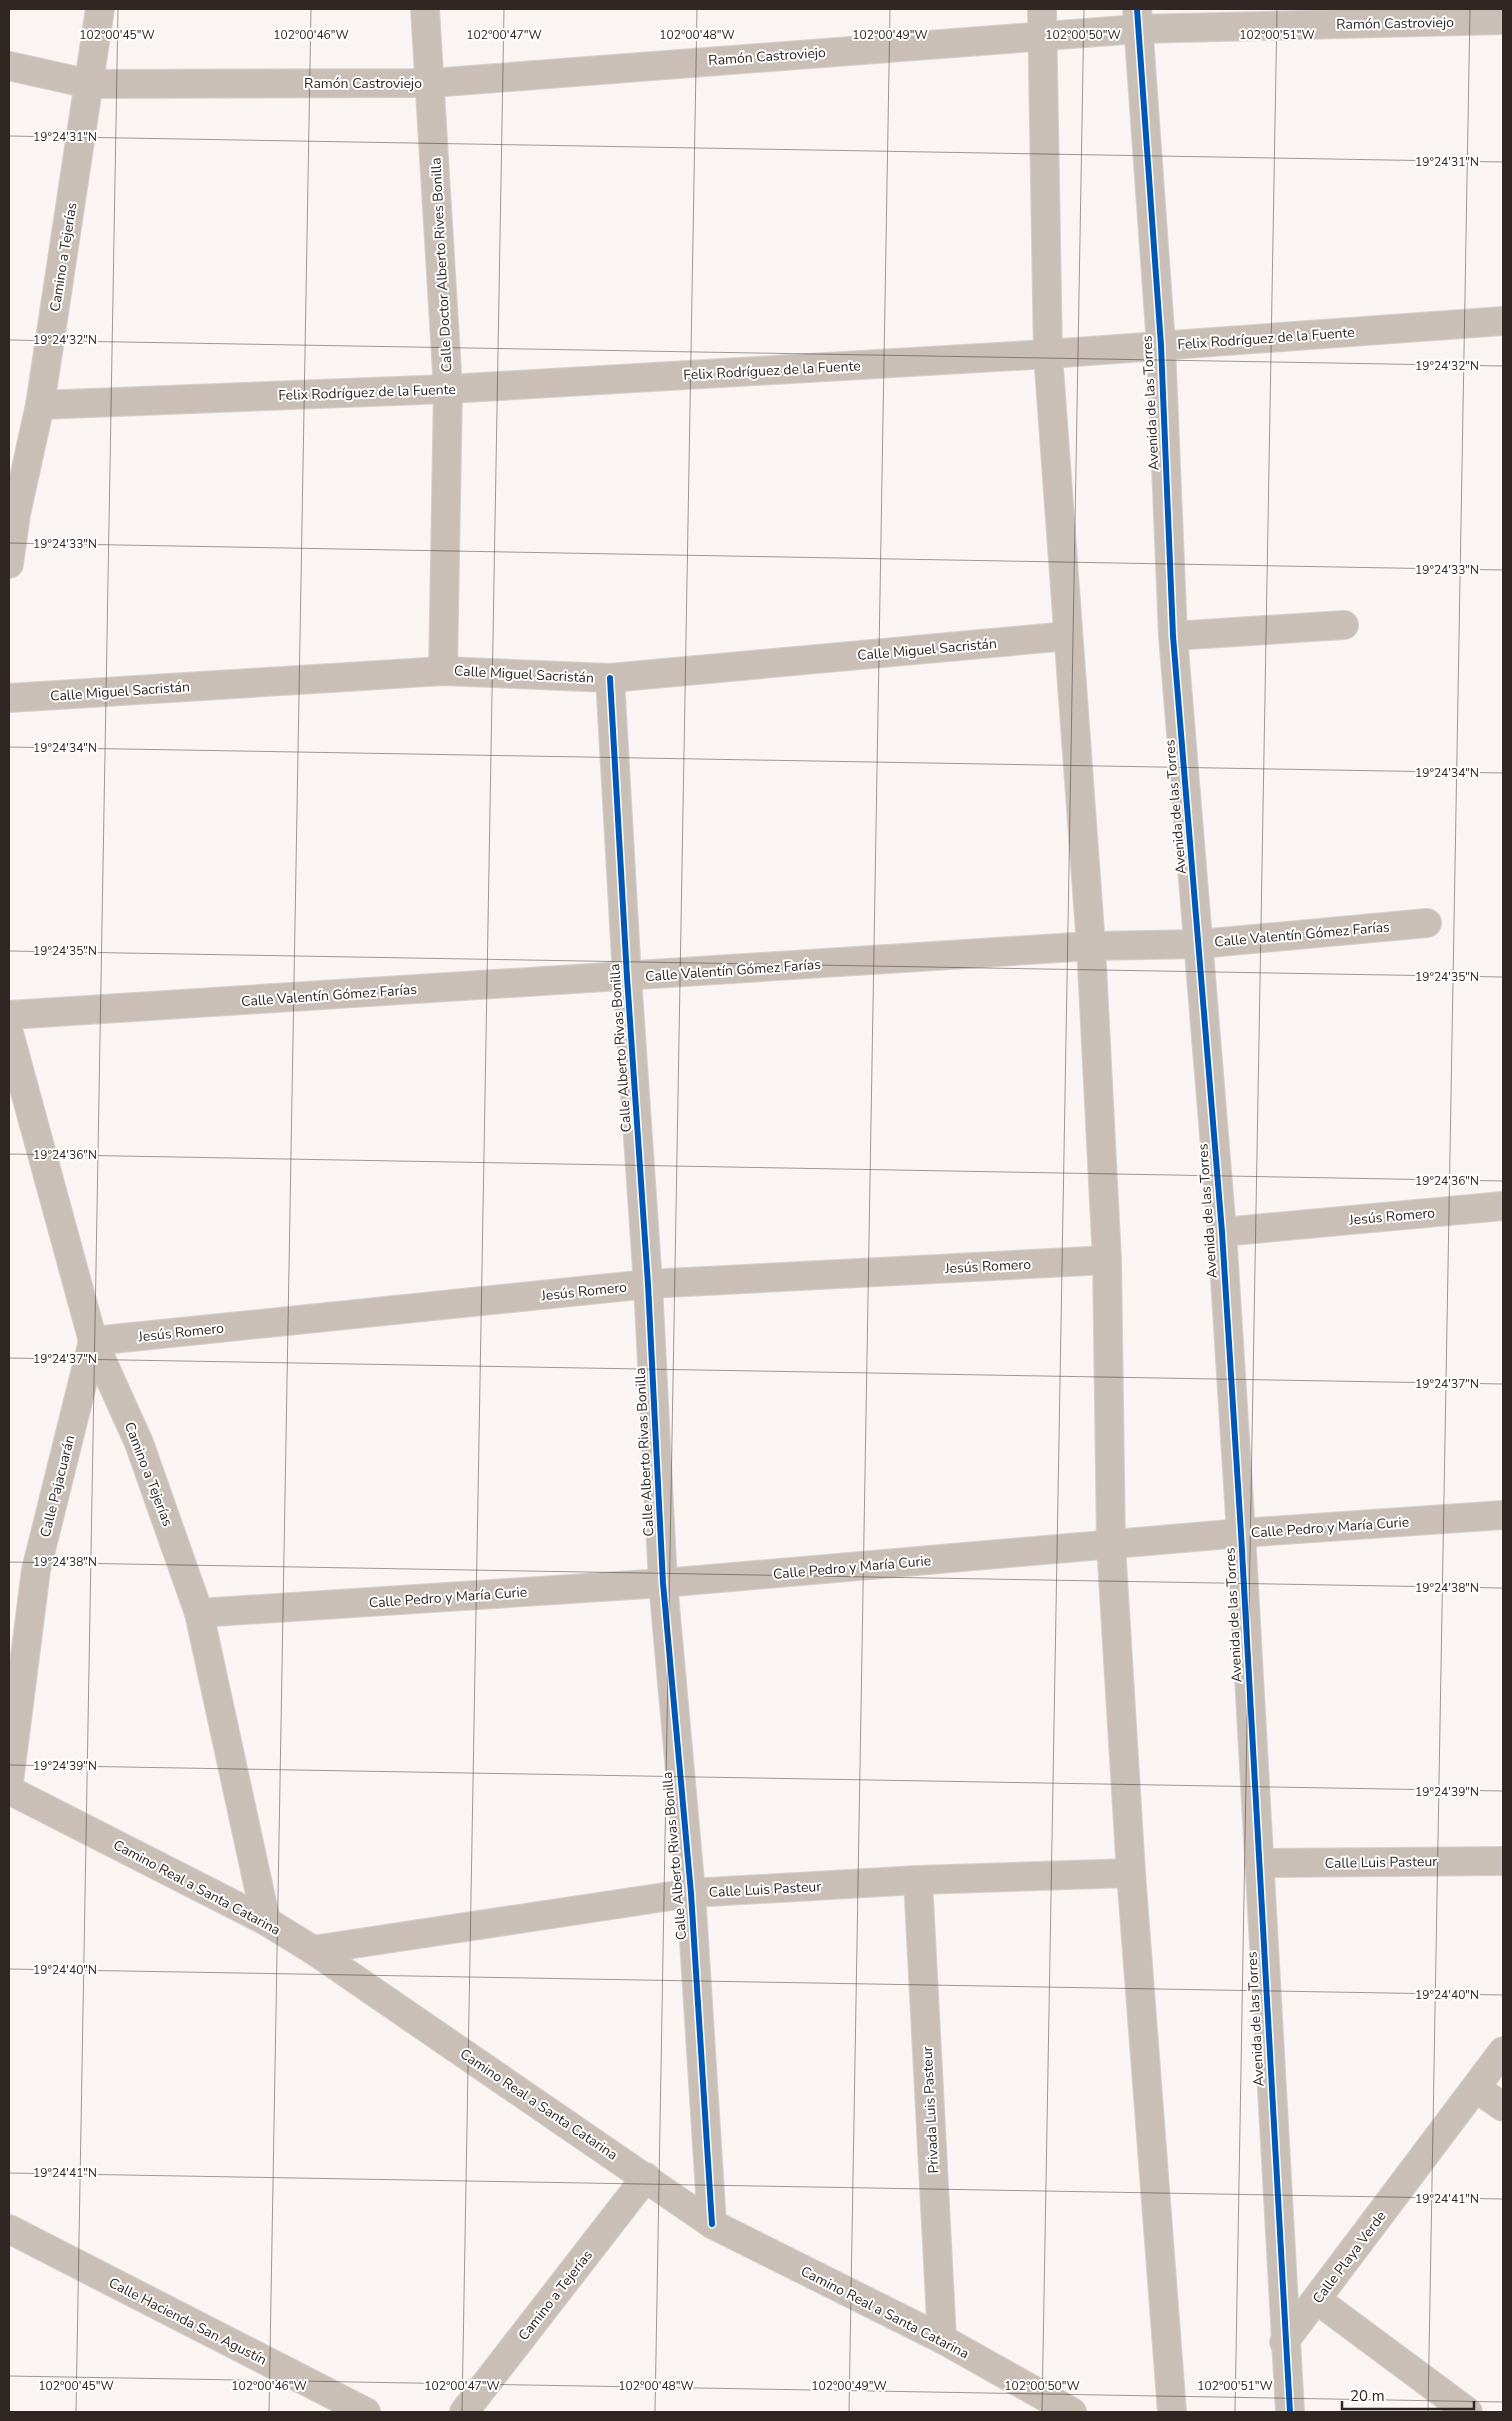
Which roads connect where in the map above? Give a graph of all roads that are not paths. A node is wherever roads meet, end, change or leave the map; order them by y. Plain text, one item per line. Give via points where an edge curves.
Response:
1 (100, 9) edge
2 (425, 9) edge
3 (1138, 19) edge
4 (1503, 20) edge
5 (1042, 22) edge
6 (9, 66) edge
7 (431, 83) junction
8 (90, 84) junction
9 (1503, 321) edge
10 (1161, 345) junction
11 (1048, 354) junction
12 (448, 389) junction
13 (40, 405) junction
14 (9, 564) edge
15 (1344, 625) dead end
16 (1068, 636) junction
17 (1173, 636) junction
18 (443, 671) junction
19 (610, 678) junction
20 (9, 698) edge
21 (1427, 923) dead end
22 (1199, 944) junction
23 (1091, 946) junction
24 (627, 977) junction
25 (9, 1016) edge
26 (9, 1033) edge
27 (1503, 1206) edge
28 (1222, 1232) junction
29 (1107, 1260) junction
30 (648, 1284) junction
31 (93, 1341) junction
32 (1503, 1515) edge
33 (1241, 1533) junction
34 (1110, 1545) junction
35 (663, 1583) junction
36 (199, 1613) junction
37 (9, 1782) edge
38 (9, 1790) edge
39 (1503, 1860) edge
40 (1259, 1863) junction
41 (1131, 1873) junction
42 (918, 1880) junction
43 (690, 1893) junction
44 (266, 1921) junction
45 (313, 1950) junction
46 (1503, 2051) edge
47 (1476, 2088) junction
48 (1503, 2107) edge
49 (646, 2177) junction
50 (712, 2224) junction
51 (9, 2229) edge
52 (1317, 2300) junction
53 (942, 2339) junction
54 (1284, 2342) junction
55 (366, 2412) edge
56 (464, 2412) edge
57 (1072, 2412) edge
58 (1172, 2412) edge
59 (1290, 2412) edge
60 (1468, 2412) edge

1 - 8 street, Camino a Tejerías
2 - 7 street, Calle Doctor Alberto Rives Bonilla
3 - 4 street, Ramón Castroviejo
3 - 5 street, Ramón Castroviejo
3 - 10 street, Avenida de las Torres
5 - 7 street, Ramón Castroviejo
5 - 11 street
6 - 8 street, Ramón Castroviejo
7 - 8 street, Ramón Castroviejo
7 - 12 street, Calle Doctor Alberto Rives Bonilla
8 - 13 street, Camino a Tejerías
9 - 10 street, Felix Rodríguez de la Fuente
10 - 11 street, Felix Rodríguez de la Fuente
10 - 17 street, Avenida de las Torres
11 - 12 street, Felix Rodríguez de la Fuente
11 - 16 street
12 - 13 street, Felix Rodríguez de la Fuente
12 - 18 street, Calle Doctor Alberto Rives Bonilla
13 - 14 street, Camino a Tejerías via 16,514
15 - 17 street
16 - 19 street, Calle Miguel Sacristán
16 - 23 street
17 - 22 street, Avenida de las Torres
18 - 19 street, Calle Miguel Sacristán
18 - 20 street, Calle Miguel Sacristán
19 - 24 street, Calle Alberto Rivas Bonilla
21 - 22 street, Calle Valentín Gómez Farías
22 - 23 street, Calle Valentín Gómez Farías
22 - 28 street, Avenida de las Torres
23 - 24 street, Calle Valentín Gómez Farías
23 - 29 street
24 - 25 street, Calle Valentín Gómez Farías
24 - 30 street, Calle Alberto Rivas Bonilla
26 - 31 street, Camino a Tejerías
27 - 28 street, Jesús Romero
28 - 33 street, Avenida de las Torres
29 - 30 street, Jesús Romero
29 - 34 street
30 - 31 street, Jesús Romero
30 - 35 street, Calle Alberto Rivas Bonilla
31 - 36 street, Camino a Tejerías via 139,1443
31 - 37 street, Calle Pajacuarán via 36,1570
32 - 33 street, Calle Pedro y María Curie
33 - 34 street, Calle Pedro y María Curie
33 - 40 street, Avenida de las Torres
34 - 35 street, Calle Pedro y María Curie
34 - 41 street
35 - 36 street, Calle Pedro y María Curie
35 - 43 street, Calle Alberto Rivas Bonilla
36 - 44 street, Camino a Tejerías
38 - 44 street, Camino Real a Santa Catarina
39 - 40 street, Calle Luis Pasteur
40 - 54 street, Avenida de las Torres
41 - 42 street, Calle Luis Pasteur
41 - 58 street
42 - 43 street, Calle Luis Pasteur
42 - 53 street, Privada Luis Pasteur
43 - 45 street, Calle Luis Pasteur
43 - 50 street, Calle Alberto Rivas Bonilla
44 - 45 street, Camino Real a Santa Catarina
45 - 49 street, Camino Real a Santa Catarina
46 - 47 street, Calle Playa Verde
47 - 48 street
47 - 52 street, Calle Playa Verde
49 - 50 street, Camino Real a Santa Catarina
49 - 56 street, Camino a Tejerías
50 - 53 street, Camino Real a Santa Catarina
51 - 55 street, Calle Hacienda San Agustín
52 - 54 street, Calle Playa Verde
52 - 60 street
53 - 57 street, Camino Real a Santa Catarina
54 - 59 street, Avenida de las Torres

